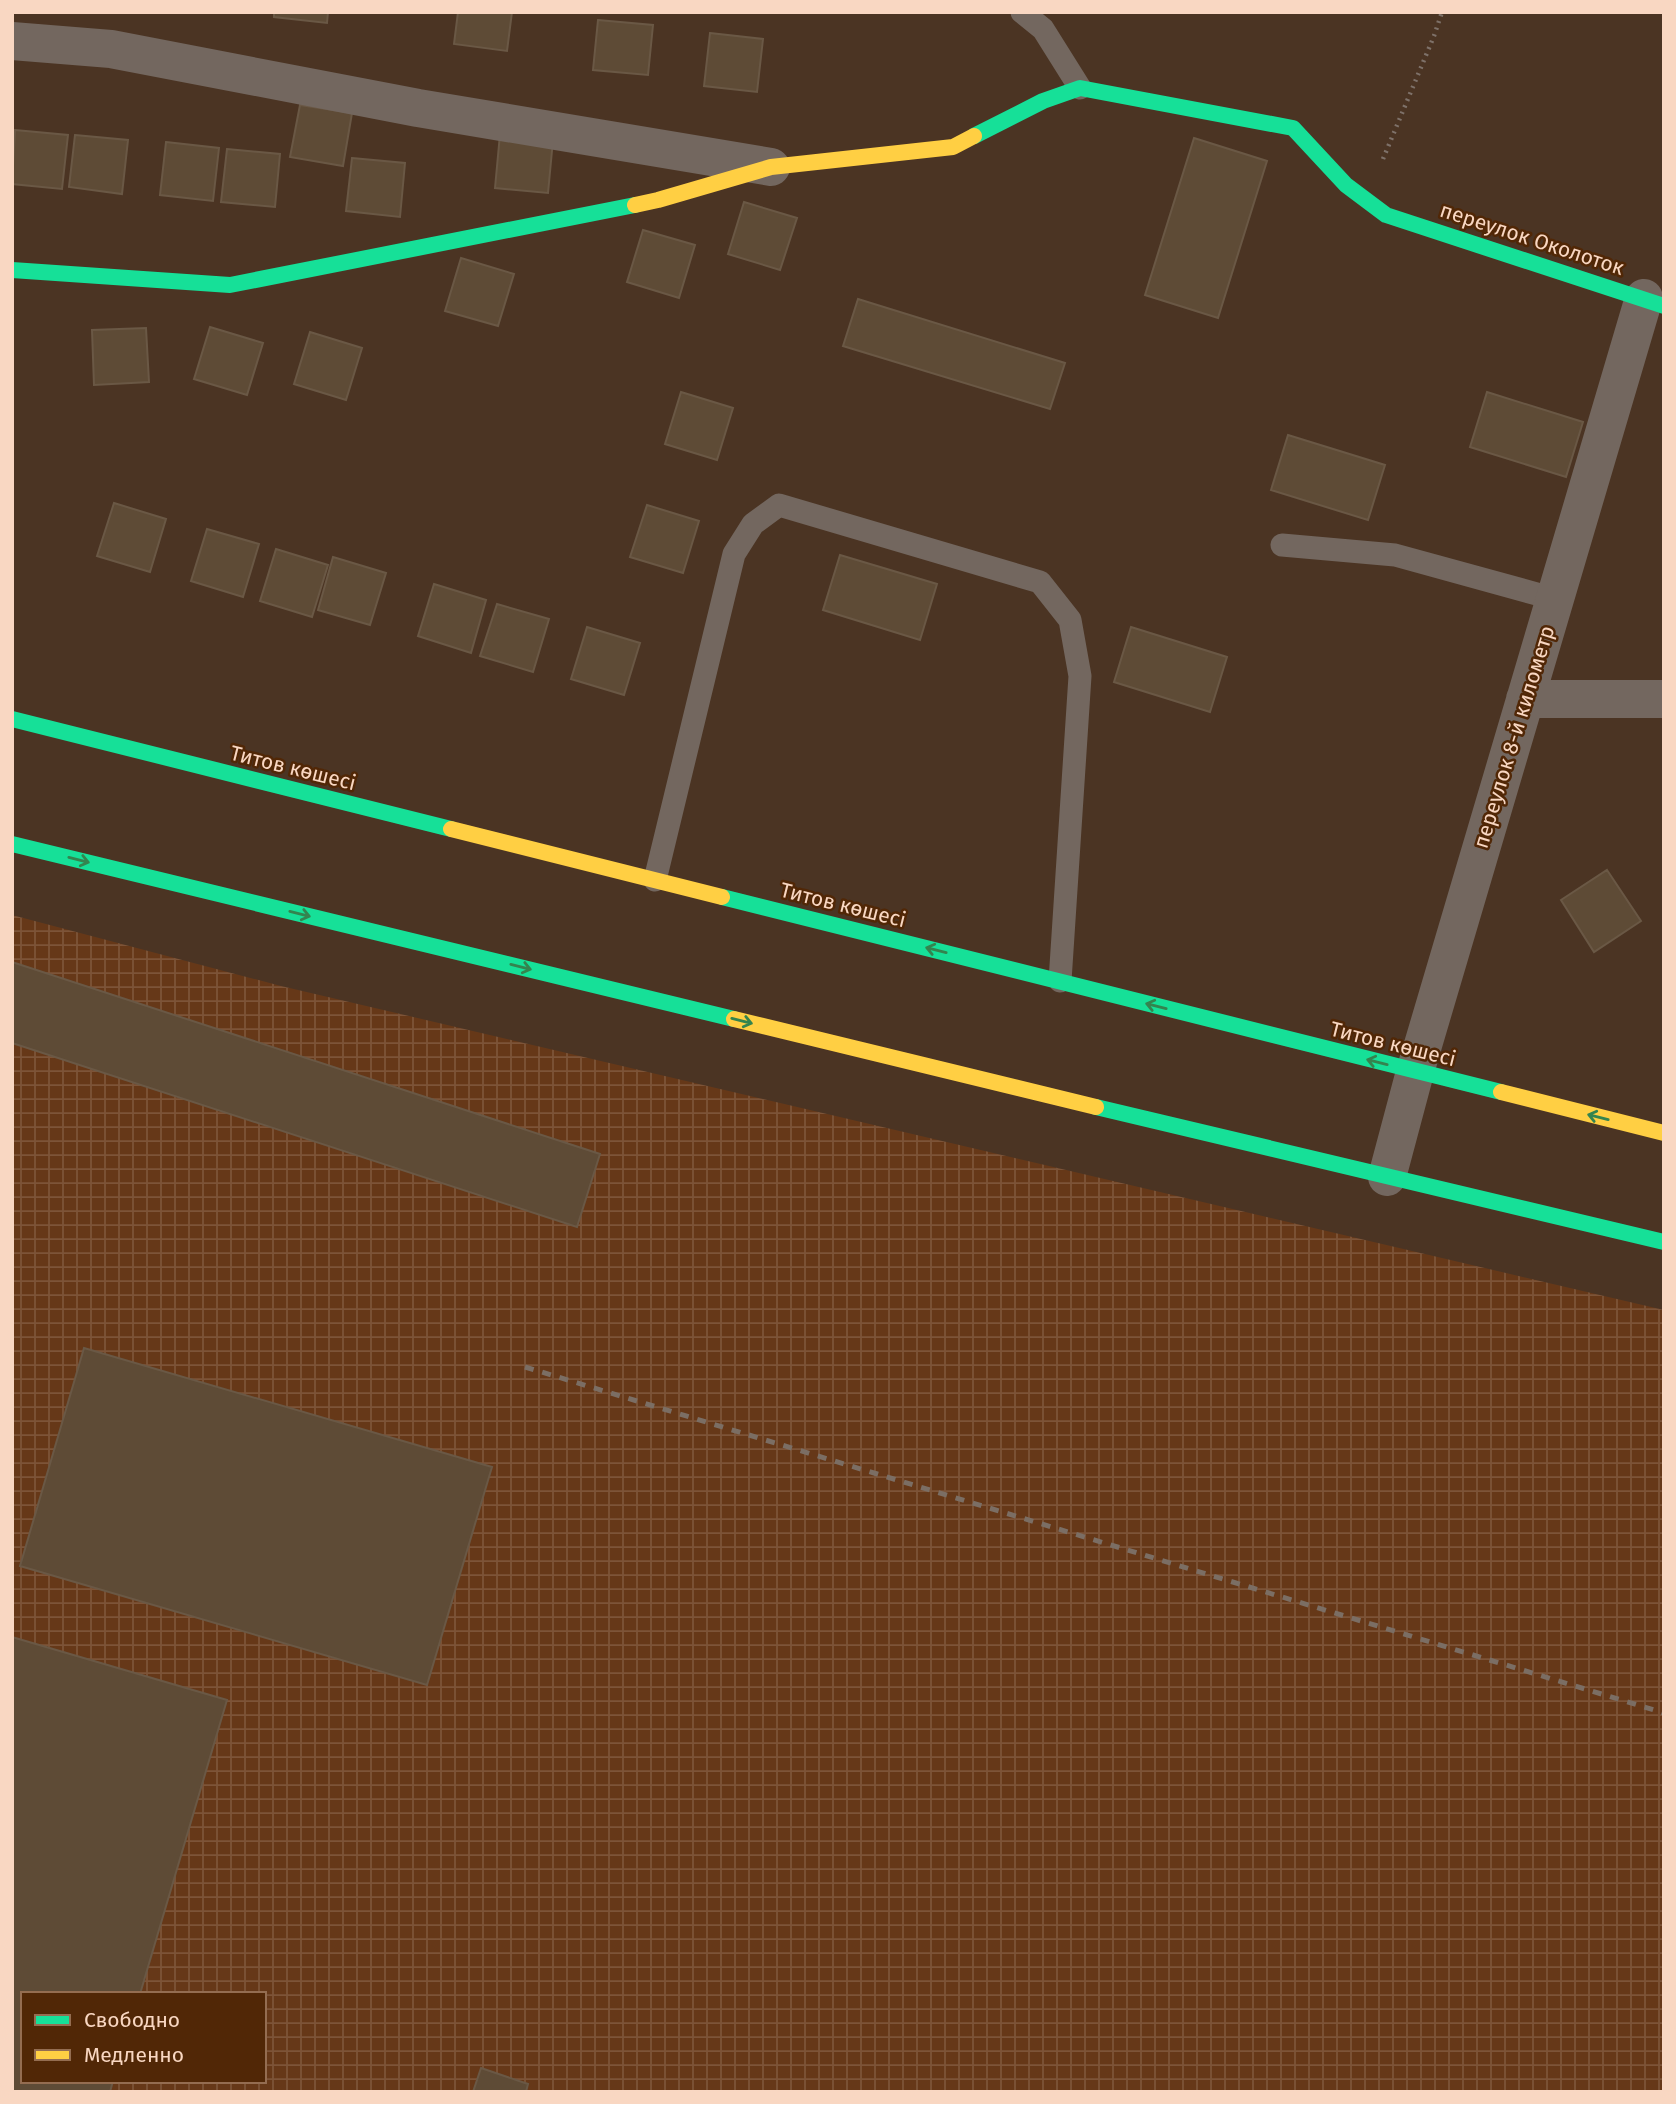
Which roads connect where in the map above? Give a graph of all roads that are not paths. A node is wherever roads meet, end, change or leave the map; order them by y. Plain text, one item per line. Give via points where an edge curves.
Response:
1 (1022, 12) edge
2 (12, 41) edge
3 (1080, 88) junction
4 (771, 167) junction
5 (12, 270) edge
6 (1654, 302) edge
7 (1282, 545) dead end
8 (1555, 599) junction
9 (1525, 699) junction
10 (1664, 699) edge
11 (12, 719) edge
12 (12, 844) edge
13 (655, 880) junction
14 (1060, 981) junction
15 (1415, 1072) junction
16 (1664, 1133) edge
17 (1387, 1177) junction
18 (1664, 1242) edge

1 - 3 lane via 1043,29
2 - 4 street via 111,49 418,108
3 - 4 main road via 1006,118 953,147
3 - 6 main road, переулок Околоток via 1293,128 1346,185 1386,215
4 - 5 main road via 658,200 230,285
6 - 8 street, переулок 8-й километр
7 - 8 lane via 1395,555
8 - 9 street, переулок 8-й километр
9 - 10 street
9 - 15 street, переулок 8-й километр
11 - 13 main road, Титов көшесі
12 -> 17 main road
14 -> 13 main road, Титов көшесі
13 - 14 lane via 734,554 753,524 779,505 1040,582 1070,620 1080,676
15 -> 14 main road, Титов көшесі
16 -> 15 main road, Титов көшесі
15 - 17 street, переулок 8-й километр
17 - 18 main road

